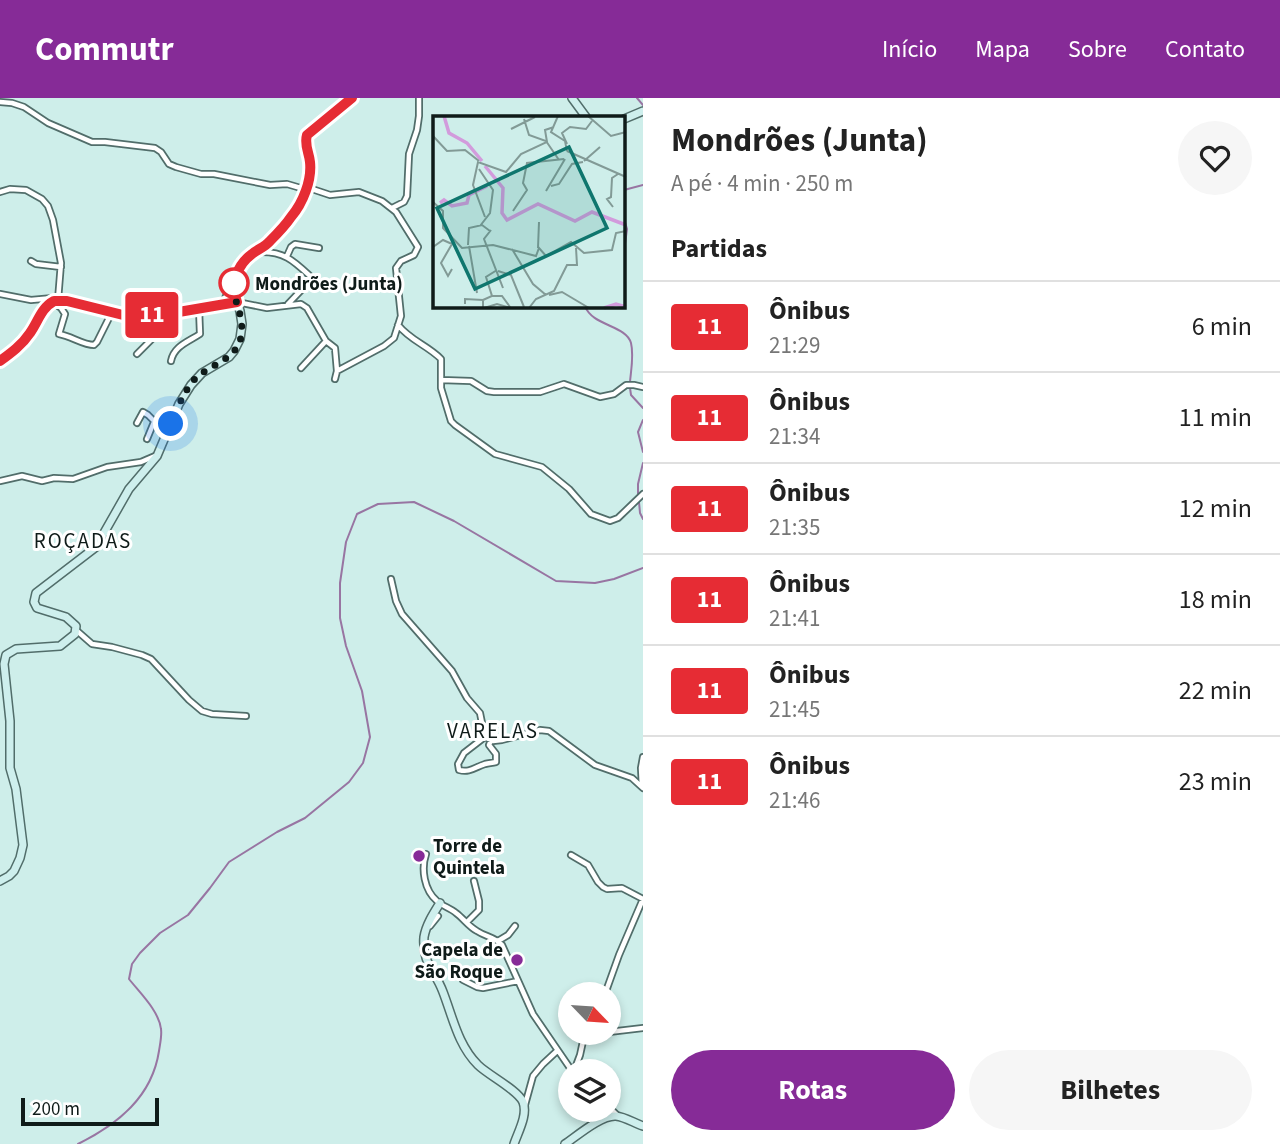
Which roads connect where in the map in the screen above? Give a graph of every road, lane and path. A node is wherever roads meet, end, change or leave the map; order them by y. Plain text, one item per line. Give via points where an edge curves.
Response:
1 (352, 98) edge
2 (419, 98) edge
3 (572, 98) edge
4 (0, 102) edge
5 (642, 111) edge
6 (585, 116) edge
7 (626, 119) edge
8 (306, 188) junction
9 (0, 192) edge
10 (392, 208) junction
11 (319, 248) dead end
12 (255, 252) junction
13 (287, 256) junction
14 (31, 261) dead end
15 (61, 267) junction
16 (237, 274) junction
17 (0, 294) edge
18 (58, 300) junction
19 (51, 302) junction
20 (237, 302) junction
21 (222, 304) junction
22 (287, 305) junction
23 (199, 308) junction
24 (112, 312) junction
25 (149, 316) junction
26 (398, 325) junction
27 (326, 341) junction
28 (137, 354) dead end
29 (171, 361) dead end
30 (0, 362) edge
31 (301, 368) dead end
32 (337, 371) junction
33 (335, 379) dead end
34 (441, 380) junction
35 (643, 387) edge
36 (175, 414) junction
37 (154, 422) junction
38 (137, 423) dead end
39 (160, 426) junction
40 (150, 432) junction
41 (147, 439) dead end
42 (158, 455) junction
43 (0, 481) edge
44 (640, 496) edge
45 (391, 579) dead end
46 (76, 630) junction
47 (246, 716) dead end
48 (485, 736) junction
49 (491, 740) junction
50 (643, 757) edge
51 (643, 788) edge
52 (426, 854) dead end
53 (572, 855) dead end
54 (0, 881) edge
55 (474, 881) dead end
56 (643, 899) edge
57 (440, 903) junction
58 (438, 916) dead end
59 (467, 922) junction
60 (515, 926) dead end
61 (498, 941) junction
62 (425, 949) junction
63 (463, 980) dead end
64 (518, 981) junction
65 (610, 982) edge
66 (643, 1028) edge
67 (621, 1031) edge
68 (557, 1051) junction
69 (563, 1059) edge
70 (524, 1109) junction
71 (621, 1118) edge
72 (598, 1122) edge
73 (643, 1126) edge
74 (514, 1144) edge
75 (565, 1144) edge

1 - 8 main road via 307,135 310,163
2 - 10 street via 407,196
3 - 6 main road
4 - 8 street via 24,107 92,142 155,148 176,167
5 - 7 main road
8 - 10 street via 330,195 359,192
8 - 12 main road via 292,217
9 - 15 street via 26,190 46,202
10 - 26 street via 418,248 396,268
11 - 13 street via 295,244
12 - 13 street
12 - 16 main road
13 - 22 street via 311,278
14 - 15 street
15 - 18 street
16 - 20 main road via 233,286
16 - 21 street
17 - 18 street
18 - 19 street
18 - 24 street
19 - 24 street via 65,314 59,334 90,345 96,343
19 - 30 street via 23,342
20 - 21 street
20 - 22 street via 265,308
20 - 36 main road via 242,326 236,347 229,357 194,380
21 - 23 street
22 - 27 street via 305,306
23 - 25 street
23 - 29 street via 200,334 178,348
24 - 25 street
25 - 28 street via 158,333
26 - 32 street via 388,344
26 - 34 street via 440,358
27 - 31 street
27 - 32 street via 335,348
32 - 33 street
34 - 35 street via 472,382 492,392 540,392 566,384 599,397 630,385
34 - 44 street via 455,425 498,456 546,470 592,514 614,520
36 - 39 street
36 - 42 main road
37 - 38 street via 143,412
37 - 39 street
37 - 40 street
39 - 40 street
40 - 41 street
42 - 43 street via 75,478 41,481 22,476
42 - 46 main road via 129,489 94,550 36,593 37,608 67,617
45 - 48 street via 402,614 452,671 480,713
46 - 47 street via 93,645 151,659 204,712
46 - 54 main road via 61,645 16,649 4,658 10,768 23,841 16,868
48 - 49 street
48 - 49 street via 463,754 459,770 472,771 496,762
49 - 51 street via 549,731 595,765 632,778
50 - 51 street
52 - 57 street via 425,879
53 - 56 street via 588,865 605,888 622,888
55 - 59 street via 478,910
56 - 65 street
57 - 59 street
57 - 62 main road via 427,927
58 - 62 street via 430,926
59 - 61 street
60 - 61 street
61 - 64 street
62 - 70 main road via 466,1050 480,1067 519,1096
63 - 64 street via 483,988
64 - 68 street
66 - 67 street
68 - 69 street
68 - 70 street via 533,1076
70 - 74 main road
71 - 73 main road
72 - 75 main road

